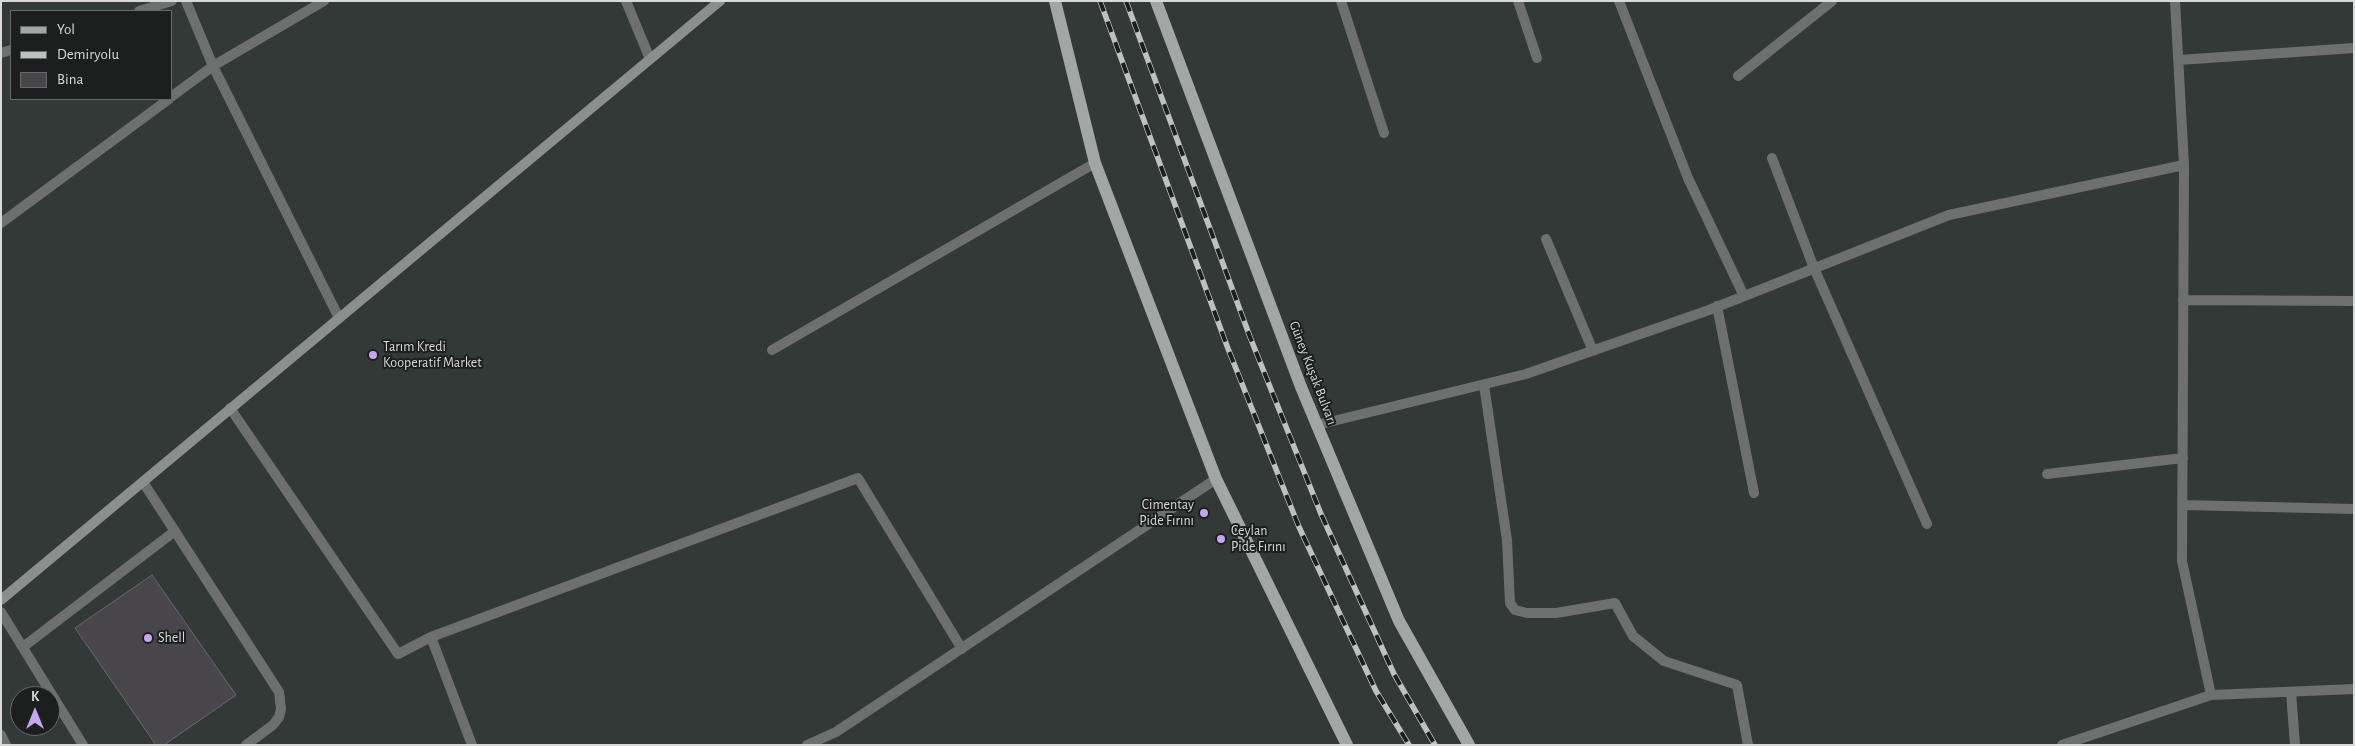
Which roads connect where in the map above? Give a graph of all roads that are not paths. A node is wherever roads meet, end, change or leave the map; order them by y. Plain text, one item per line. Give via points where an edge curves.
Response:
1 (172, 1) edge
2 (186, 1) edge
3 (324, 1) edge
4 (626, 1) edge
5 (720, 1) edge
6 (1055, 1) edge
7 (1156, 1) edge
8 (1341, 1) edge
9 (1518, 1) edge
10 (1619, 1) edge
11 (1832, 1) edge
12 (2176, 1) edge
13 (142, 10) edge
14 (2354, 48) edge
15 (1537, 58) dead end
16 (650, 59) junction
17 (2179, 60) junction
18 (213, 66) junction
19 (1738, 76) dead end
20 (172, 97) edge
21 (167, 100) edge
22 (1384, 133) dead end
23 (1772, 158) dead end
24 (1096, 162) junction
25 (2184, 165) junction
26 (1, 223) edge
27 (1546, 239) dead end
28 (1814, 268) junction
29 (1744, 296) junction
30 (2184, 300) junction
31 (2354, 300) edge
32 (1717, 306) junction
33 (339, 318) junction
34 (772, 350) dead end
35 (1593, 351) junction
36 (1484, 385) junction
37 (230, 408) junction
38 (1317, 425) junction
39 (2182, 458) junction
40 (2047, 474) dead end
41 (1216, 480) junction
42 (143, 482) junction
43 (1754, 493) dead end
44 (2182, 505) junction
45 (2354, 509) edge
46 (1927, 524) dead end
47 (175, 531) junction
48 (1, 600) edge
49 (1, 612) edge
50 (431, 637) junction
51 (23, 647) junction
52 (962, 649) junction
53 (2354, 689) edge
54 (2291, 692) junction
55 (2212, 695) junction
56 (1, 735) edge
57 (6, 745) edge
58 (82, 745) edge
59 (246, 745) edge
60 (472, 745) edge
61 (807, 745) edge
62 (1347, 745) edge
63 (1468, 745) edge
64 (1748, 745) edge
65 (2062, 745) edge
66 (2295, 745) edge

1 - 13 street
2 - 18 street
3 - 18 street
4 - 16 street
5 - 16 main road
6 - 24 main road
7 - 38 main road, Güney Kuşak Bulvarı
8 - 22 street
9 - 15 street
10 - 29 street via 1688,178
11 - 19 street
12 - 17 street
14 - 17 street
16 - 33 main road
17 - 25 street
18 - 20 street
18 - 33 street
21 - 26 street
23 - 28 street
24 - 34 street
24 - 41 main road
25 - 28 street via 1949,215
25 - 30 street
27 - 35 street
28 - 29 street
28 - 46 street
29 - 32 street
30 - 31 street
30 - 39 street
32 - 35 street
32 - 43 street
33 - 37 main road
35 - 36 street
36 - 38 street
36 - 64 street via 1507,540 1510,603 1515,610 1556,613 1615,603 1633,636 1664,661 1737,685
37 - 42 main road
37 - 50 street via 398,654
38 - 63 main road, Güney Kuşak Bulvarı via 1399,621
39 - 40 street
39 - 44 street
41 - 52 street
41 - 62 main road
42 - 47 street
42 - 48 main road
44 - 45 street
44 - 55 street via 2182,562
47 - 51 street
47 - 59 street via 280,692 281,709 273,725
49 - 51 street
50 - 52 street via 858,478
50 - 60 street
51 - 58 street
52 - 61 street via 836,732
53 - 54 street
54 - 55 street
54 - 66 street
55 - 65 street
56 - 57 street

